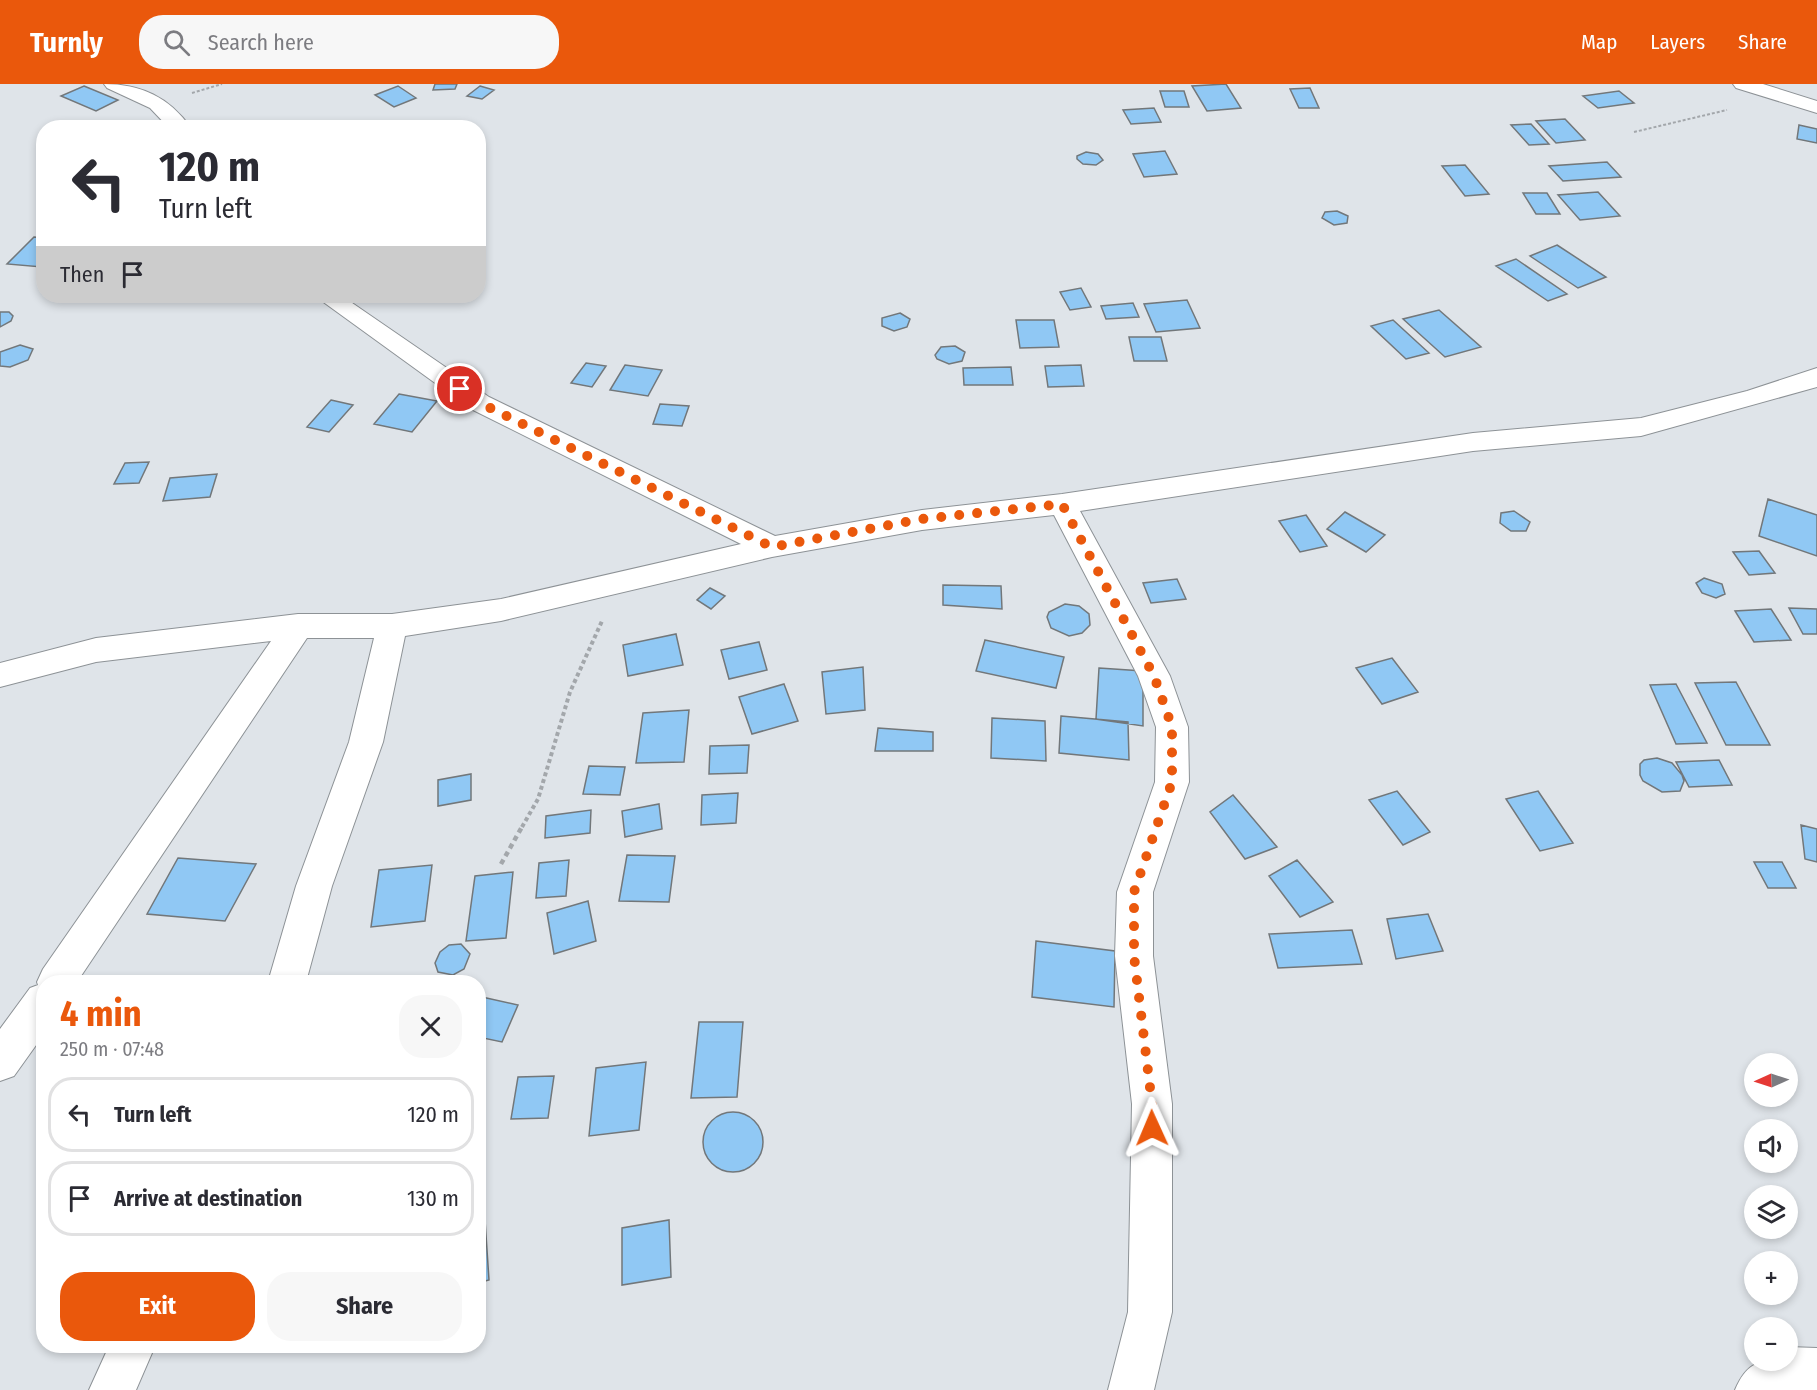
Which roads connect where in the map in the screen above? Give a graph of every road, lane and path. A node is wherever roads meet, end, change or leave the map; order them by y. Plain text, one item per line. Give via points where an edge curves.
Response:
1 (114, 84) edge
2 (1743, 84) edge
3 (1790, 98) junction
4 (1817, 107) edge
5 (173, 120) edge
6 (1634, 132) dead end
7 (337, 303) edge
8 (1817, 376) edge
9 (1062, 504) junction
10 (772, 547) junction
11 (617, 584) junction
12 (298, 626) junction
13 (392, 626) junction
14 (0, 675) edge
15 (501, 864) dead end
16 (61, 975) edge
17 (289, 975) edge
18 (36, 1012) edge
19 (0, 1062) edge
20 (129, 1353) edge
21 (1817, 1371) edge
22 (112, 1390) edge
23 (1131, 1390) edge
24 (1758, 1390) edge

1 - 5 street via 157,104
2 - 3 street
3 - 4 street
3 - 6 path
7 - 10 street via 480,403
8 - 9 street via 1754,398 1641,427 1473,442
9 - 10 street via 922,519
9 - 23 street via 1154,676 1172,727 1172,782 1134,892 1134,956 1152,1104 1150,1312
10 - 11 street
11 - 13 street via 501,610
11 - 15 path via 570,692 538,799
12 - 13 street
12 - 14 street via 96,650
12 - 16 street
13 - 17 street via 366,742 314,886
18 - 19 street
20 - 22 street
21 - 24 street via 1787,1370

